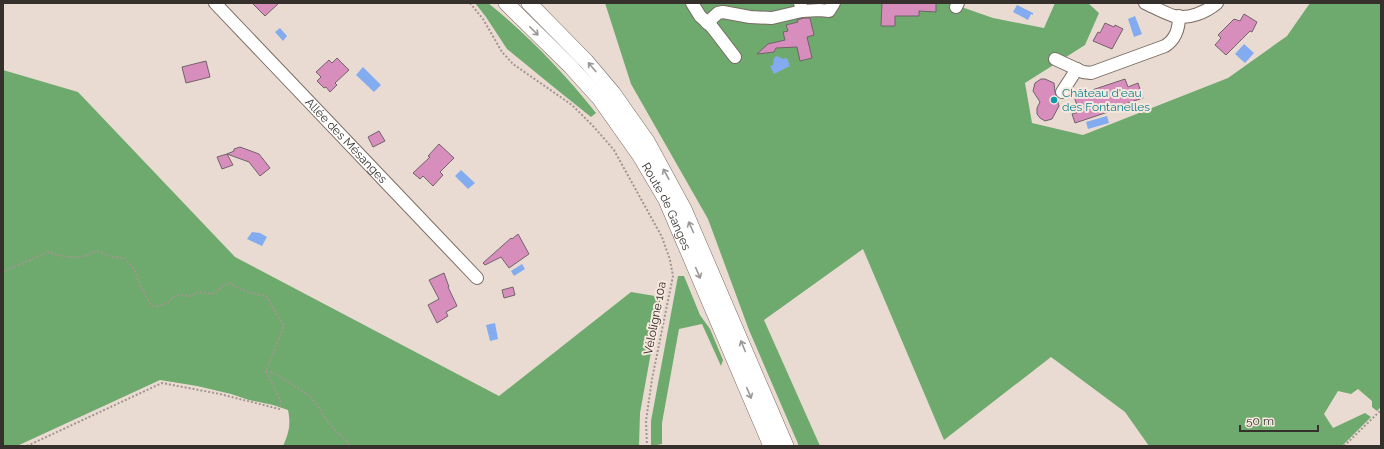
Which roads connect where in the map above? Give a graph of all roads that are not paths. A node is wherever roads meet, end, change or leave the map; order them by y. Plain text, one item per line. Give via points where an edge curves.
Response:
1 (215, 3) edge
2 (506, 3) edge
3 (529, 3) edge
4 (692, 3) edge
5 (834, 3) edge
6 (1145, 3) edge
7 (1217, 3) edge
8 (801, 7) edge
9 (1179, 16) junction
10 (707, 23) junction
11 (735, 57) dead end
12 (1055, 59) dead end
13 (1077, 69) junction
14 (1062, 92) dead end
15 (477, 278) dead end
16 (771, 446) edge
17 (786, 446) edge

1 - 15 street, Allée des Mésanges
2 -> 16 main road, Route de Ganges via 599,98 640,156 666,200
17 -> 3 main road, Route de Ganges via 684,208 647,141 613,93 586,61
4 - 10 street
5 - 8 street via 829,11
6 - 9 street
7 - 9 street via 1195,15
8 - 10 street via 772,18 723,12 718,13
9 - 13 street via 1176,36 1165,46 1091,73
10 - 11 street
12 - 13 street
13 - 14 street

